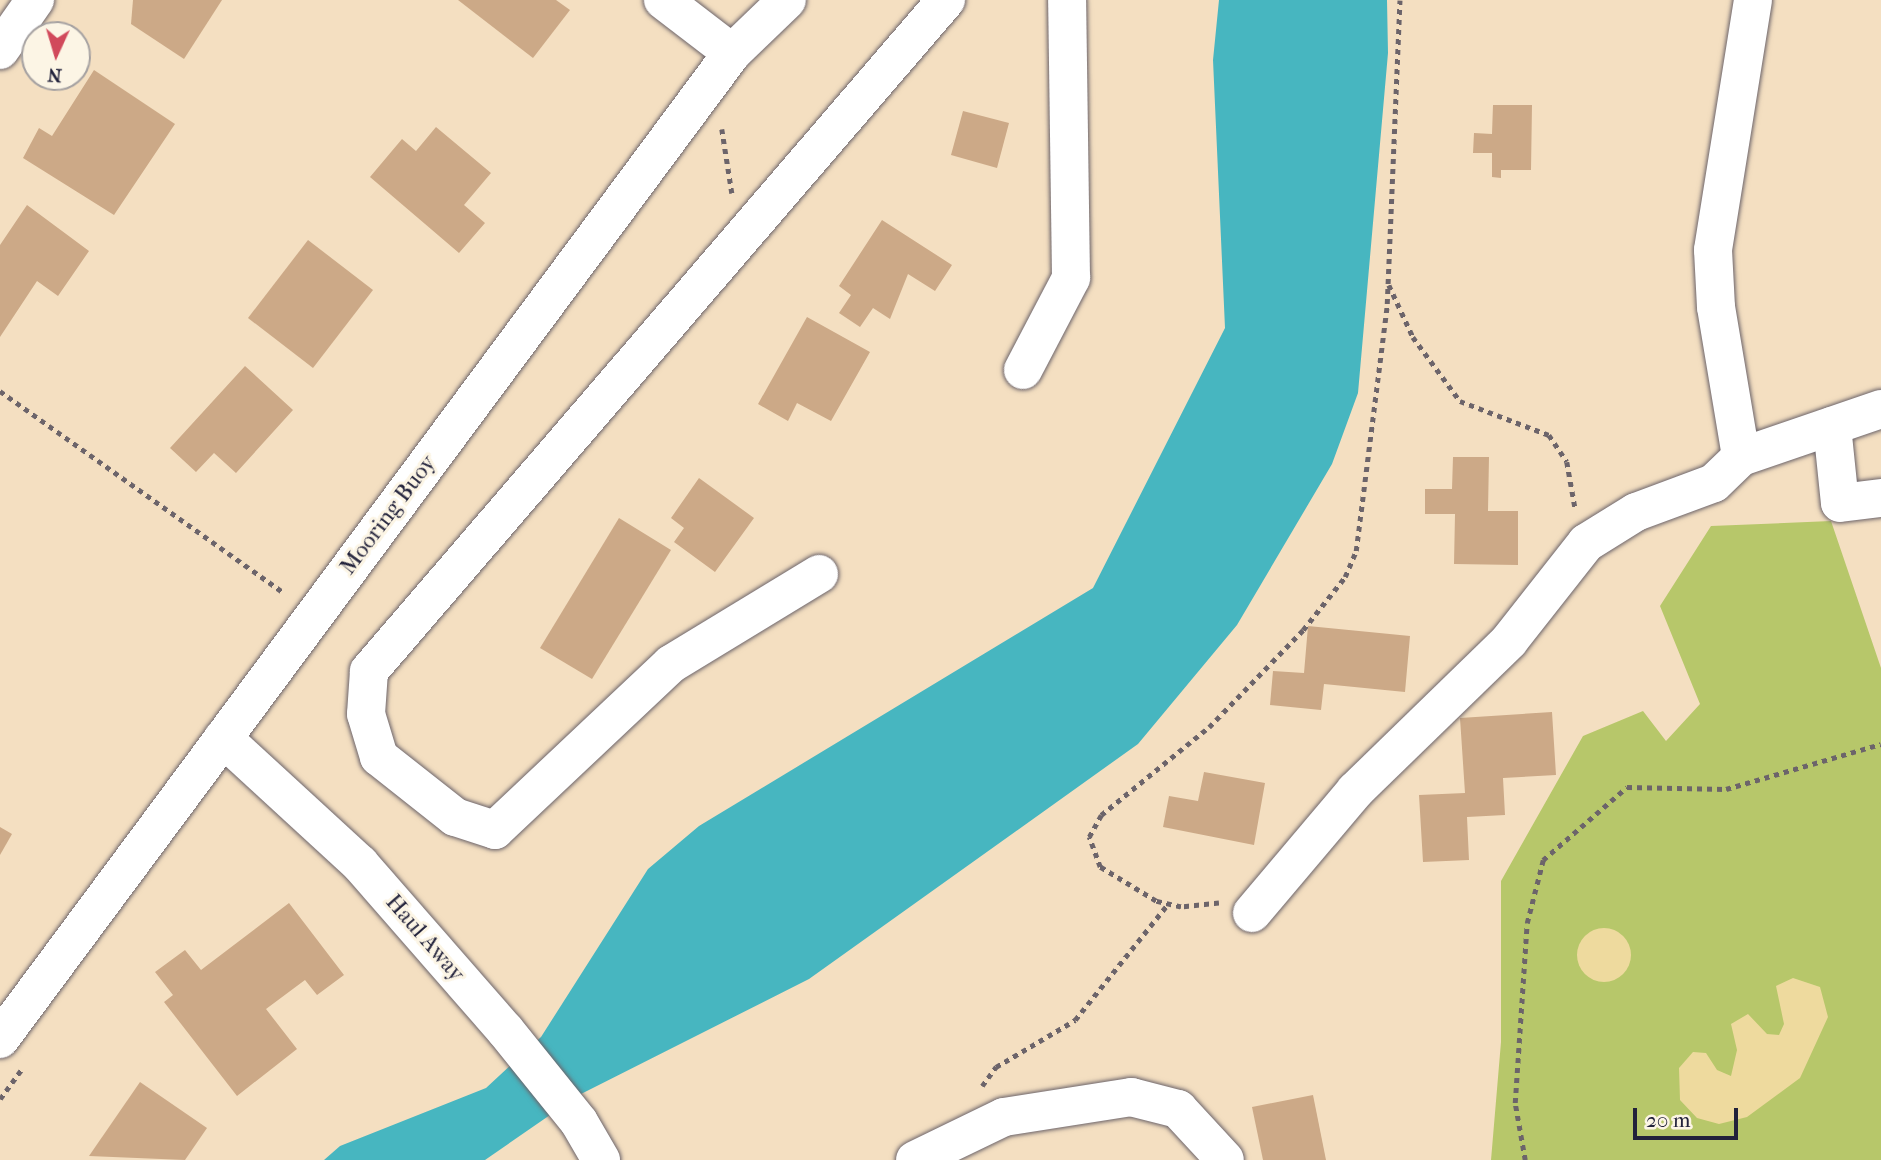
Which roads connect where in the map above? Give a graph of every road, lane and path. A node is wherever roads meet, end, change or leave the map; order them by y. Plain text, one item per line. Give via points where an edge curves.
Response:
1 (35, 0) edge
2 (663, 0) edge
3 (787, 0) edge
4 (946, 0) edge
5 (1067, 0) edge
6 (1400, 0) edge
7 (1753, 0) edge
8 (0, 50) edge
9 (732, 53) junction
10 (723, 124) dead end
11 (751, 228) junction
12 (1387, 280) junction
13 (1023, 370) dead end
14 (0, 391) edge
15 (1881, 408) edge
16 (1832, 426) junction
17 (1741, 457) junction
18 (1881, 498) edge
19 (1586, 543) junction
20 (819, 574) dead end
21 (315, 614) junction
22 (223, 738) junction
23 (1881, 744) edge
24 (1264, 899) joint
25 (1168, 904) junction
26 (0, 1039) edge
27 (972, 1132) junction
28 (601, 1160) edge
29 (915, 1160) edge
30 (1225, 1160) edge
31 (1525, 1160) edge

1 - 8 street
2 - 9 street
3 - 9 street, Mooring Buoy
4 - 11 street
5 - 13 street via 1071,278
6 - 12 path
7 - 17 street via 1713,250 1716,307
9 - 21 street, Mooring Buoy
10 - 11 path via 725,173
11 - 20 street via 369,671 366,714 379,757 455,817 495,830 671,664
12 - 19 path via 1413,337 1460,401 1549,435 1574,481
12 - 25 path via 1373,445 1356,551 1345,577 1209,727 1130,788 1089,837 1100,867
14 - 21 path
15 - 16 street
16 - 17 street
16 - 18 street via 1840,503
17 - 19 street via 1714,483 1636,512
19 - 24 street via 1509,641 1355,791
21 - 22 street, Mooring Buoy
22 - 26 street, Mooring Buoy
22 - 28 street, Haul Away via 360,864 505,1030 579,1122
23 - 31 path via 1726,789 1627,788 1543,860 1527,923 1515,1103
24 - 25 path
25 - 27 path via 1074,1020 986,1078
27 - 29 street
27 - 30 street via 1046,1106 1132,1097 1178,1109

